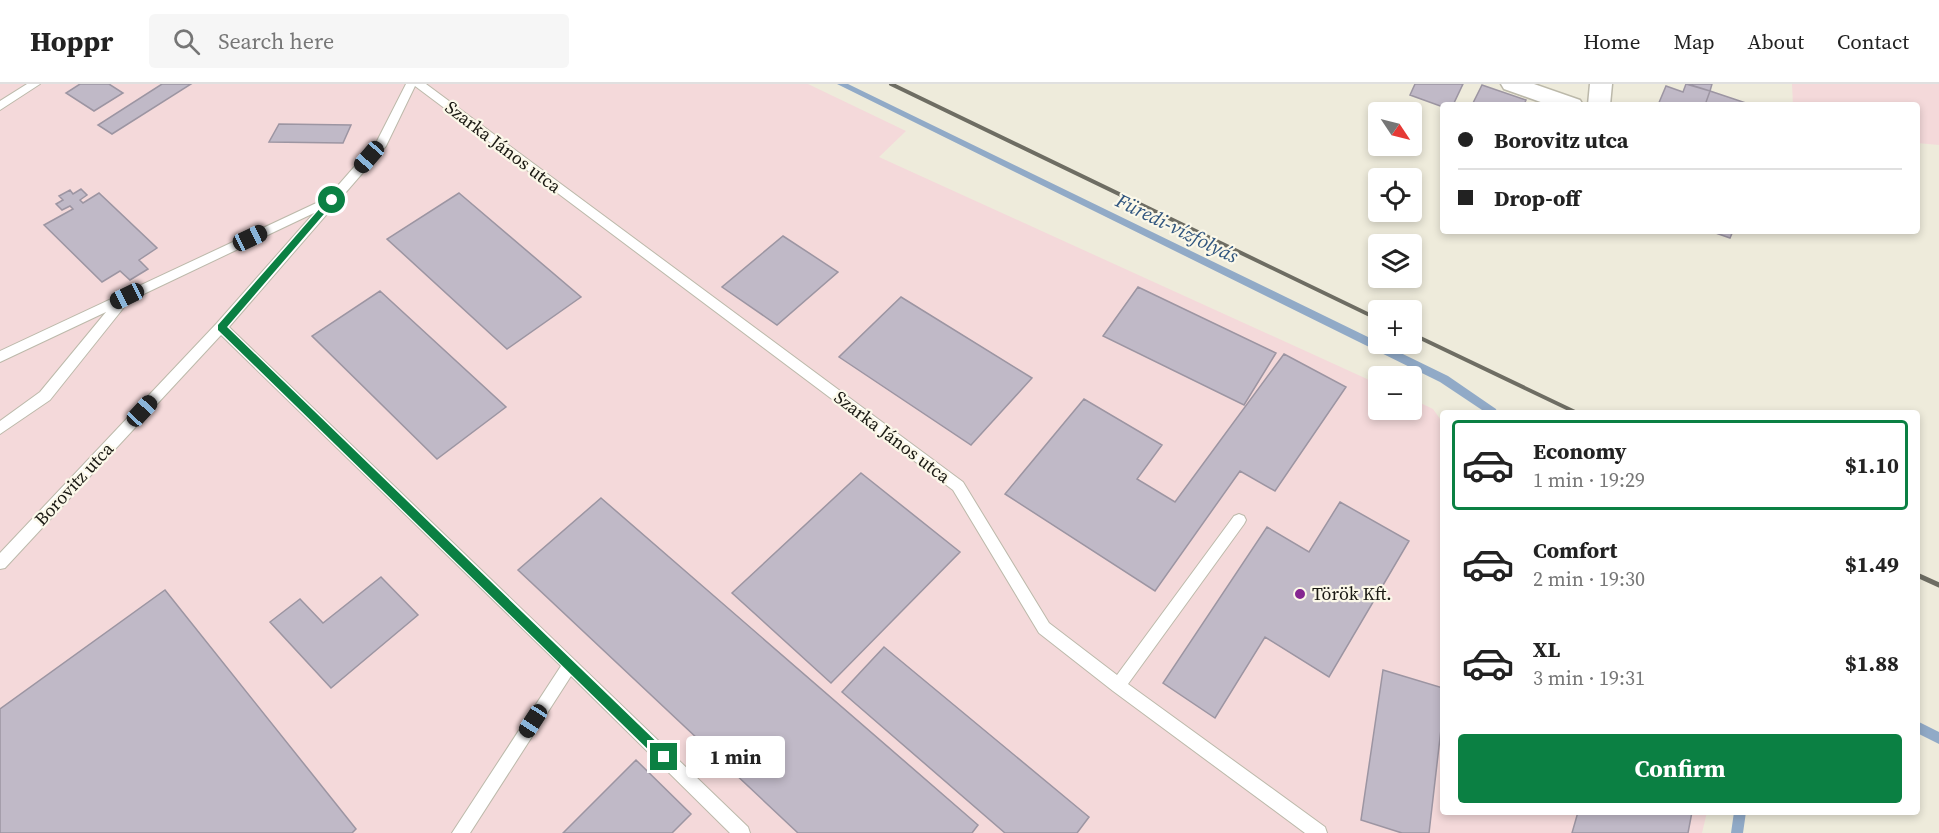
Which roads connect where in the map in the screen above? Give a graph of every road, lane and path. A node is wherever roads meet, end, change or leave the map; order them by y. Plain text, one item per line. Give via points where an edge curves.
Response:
1 (35, 84) edge
2 (411, 84) edge
3 (419, 84) edge
4 (1512, 84) edge
5 (1602, 84) edge
6 (1563, 102) edge
7 (1599, 102) edge
8 (0, 106) edge
9 (332, 200) junction
10 (127, 296) junction
11 (221, 327) junction
12 (0, 357) edge
13 (0, 429) edge
14 (1239, 520) dead end
15 (0, 563) edge
16 (570, 665) junction
17 (1118, 687) junction
18 (460, 833) edge
19 (742, 833) edge
20 (1319, 833) edge

1 - 8 lane
2 - 9 lane, Borovitz utca via 382,143
3 - 17 lane, Szarka János utca via 957,486 1044,628
4 - 6 street
5 - 7 street
9 - 10 lane
9 - 11 lane, Borovitz utca
10 - 12 lane
10 - 13 lane via 45,396
11 - 15 lane, Borovitz utca
11 - 16 lane
14 - 17 lane
16 - 18 lane
16 - 19 lane
17 - 20 lane, Szarka János utca

